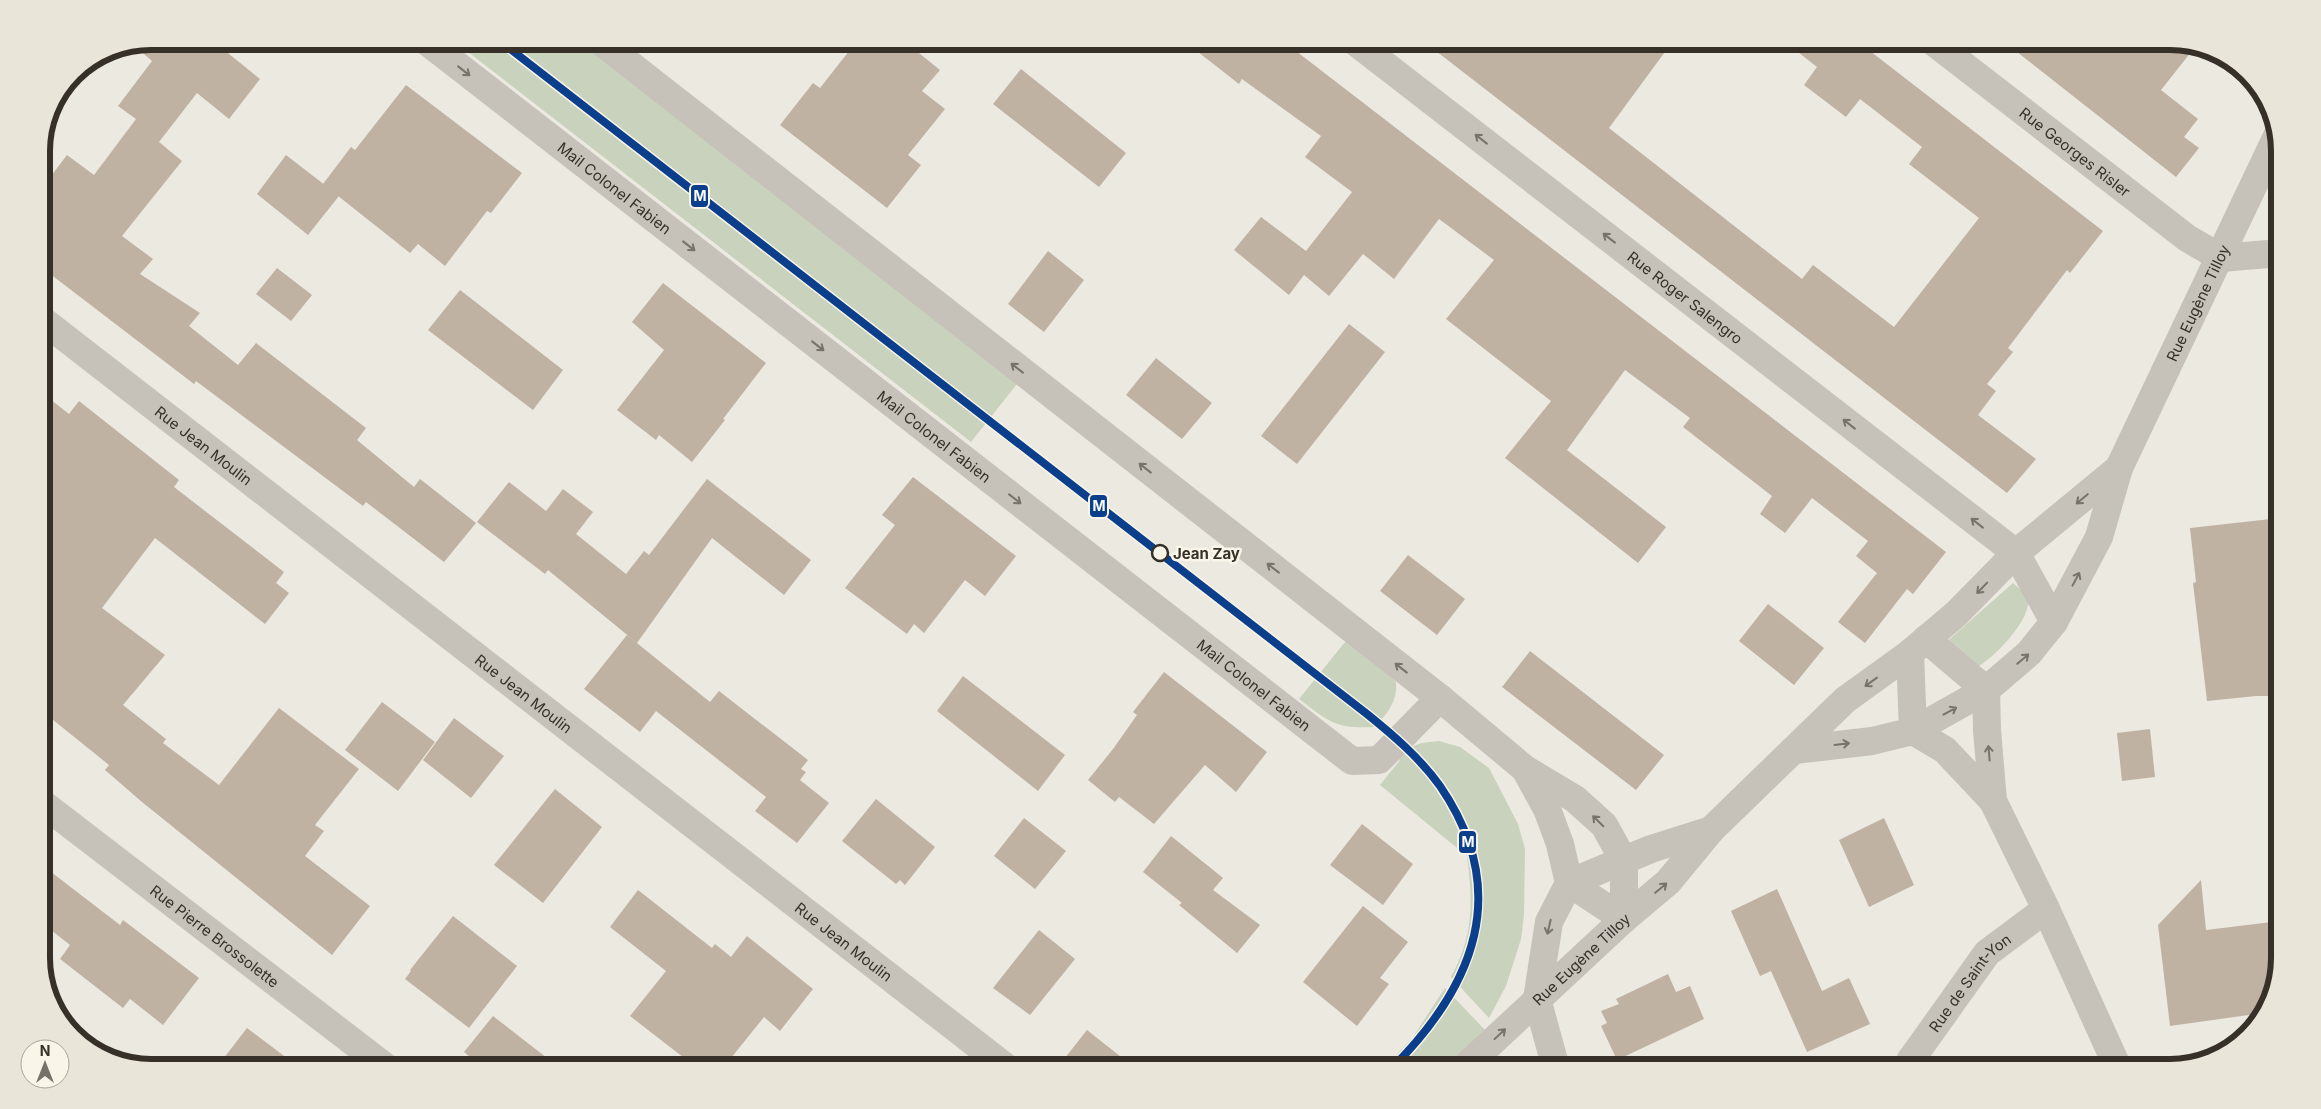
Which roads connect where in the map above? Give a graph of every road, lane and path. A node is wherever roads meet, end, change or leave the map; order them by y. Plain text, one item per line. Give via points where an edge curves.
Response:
1 (438, 50) edge
2 (612, 50) edge
3 (1366, 50) edge
4 (1944, 50) edge
5 (2271, 149) edge
6 (2271, 254) edge
7 (2221, 258) junction
8 (50, 325) edge
9 (2119, 468) junction
10 (2016, 553) junction
11 (2054, 622) junction
12 (1918, 646) junction
13 (1986, 690) junction
14 (1440, 698) junction
15 (1914, 731) junction
16 (1794, 750) junction
17 (1525, 769) junction
18 (1993, 801) junction
19 (50, 808) edge
20 (1711, 830) junction
21 (1624, 862) junction
22 (1569, 883) junction
23 (2046, 909) junction
24 (1624, 919) junction
25 (1537, 999) junction
26 (375, 1059) edge
27 (995, 1059) edge
28 (1474, 1059) edge
29 (1554, 1059) edge
30 (1911, 1059) edge
31 (2114, 1059) edge

1 -> 14 street, Mail Colonel Fabien via 1352,761 1379,760
14 -> 2 street
10 -> 3 street, Rue Roger Salengro
4 - 7 street, Rue Georges Risler via 2187,238
5 - 7 street, Rue Eugène Tilloy
6 - 7 street
7 - 9 street, Rue Eugène Tilloy
8 - 27 street, Rue Jean Moulin
9 -> 10 street, Rue Eugène Tilloy
11 -> 9 street, Rue Eugène Tilloy via 2098,537
10 - 11 street
10 -> 12 street, Rue Eugène Tilloy via 1956,614
13 -> 11 street, Rue Eugène Tilloy via 2029,654
12 - 13 street
12 - 15 street
12 -> 16 street, Rue Eugène Tilloy via 1845,700
15 -> 13 street, Rue Eugène Tilloy
18 -> 13 street
14 - 17 street
16 -> 15 street, Rue Eugène Tilloy via 1872,741
15 - 18 street via 1945,750
16 - 20 street, Rue Eugène Tilloy
21 -> 17 street via 1604,825 1576,799
17 - 22 street via 1547,810 1560,844
18 - 23 street
19 - 26 street, Rue Pierre Brossolette
20 - 21 street, Rue Eugène Tilloy via 1651,849
24 -> 20 street, Rue Eugène Tilloy via 1668,882
21 - 22 street, Rue Eugène Tilloy
21 - 24 street
22 - 24 street
22 -> 25 street, Rue Eugène Tilloy via 1550,922
23 - 30 street, Rue de Saint-Yon via 1988,953
23 - 31 street
24 - 25 street, Rue Eugène Tilloy
28 -> 25 street
25 - 29 street

